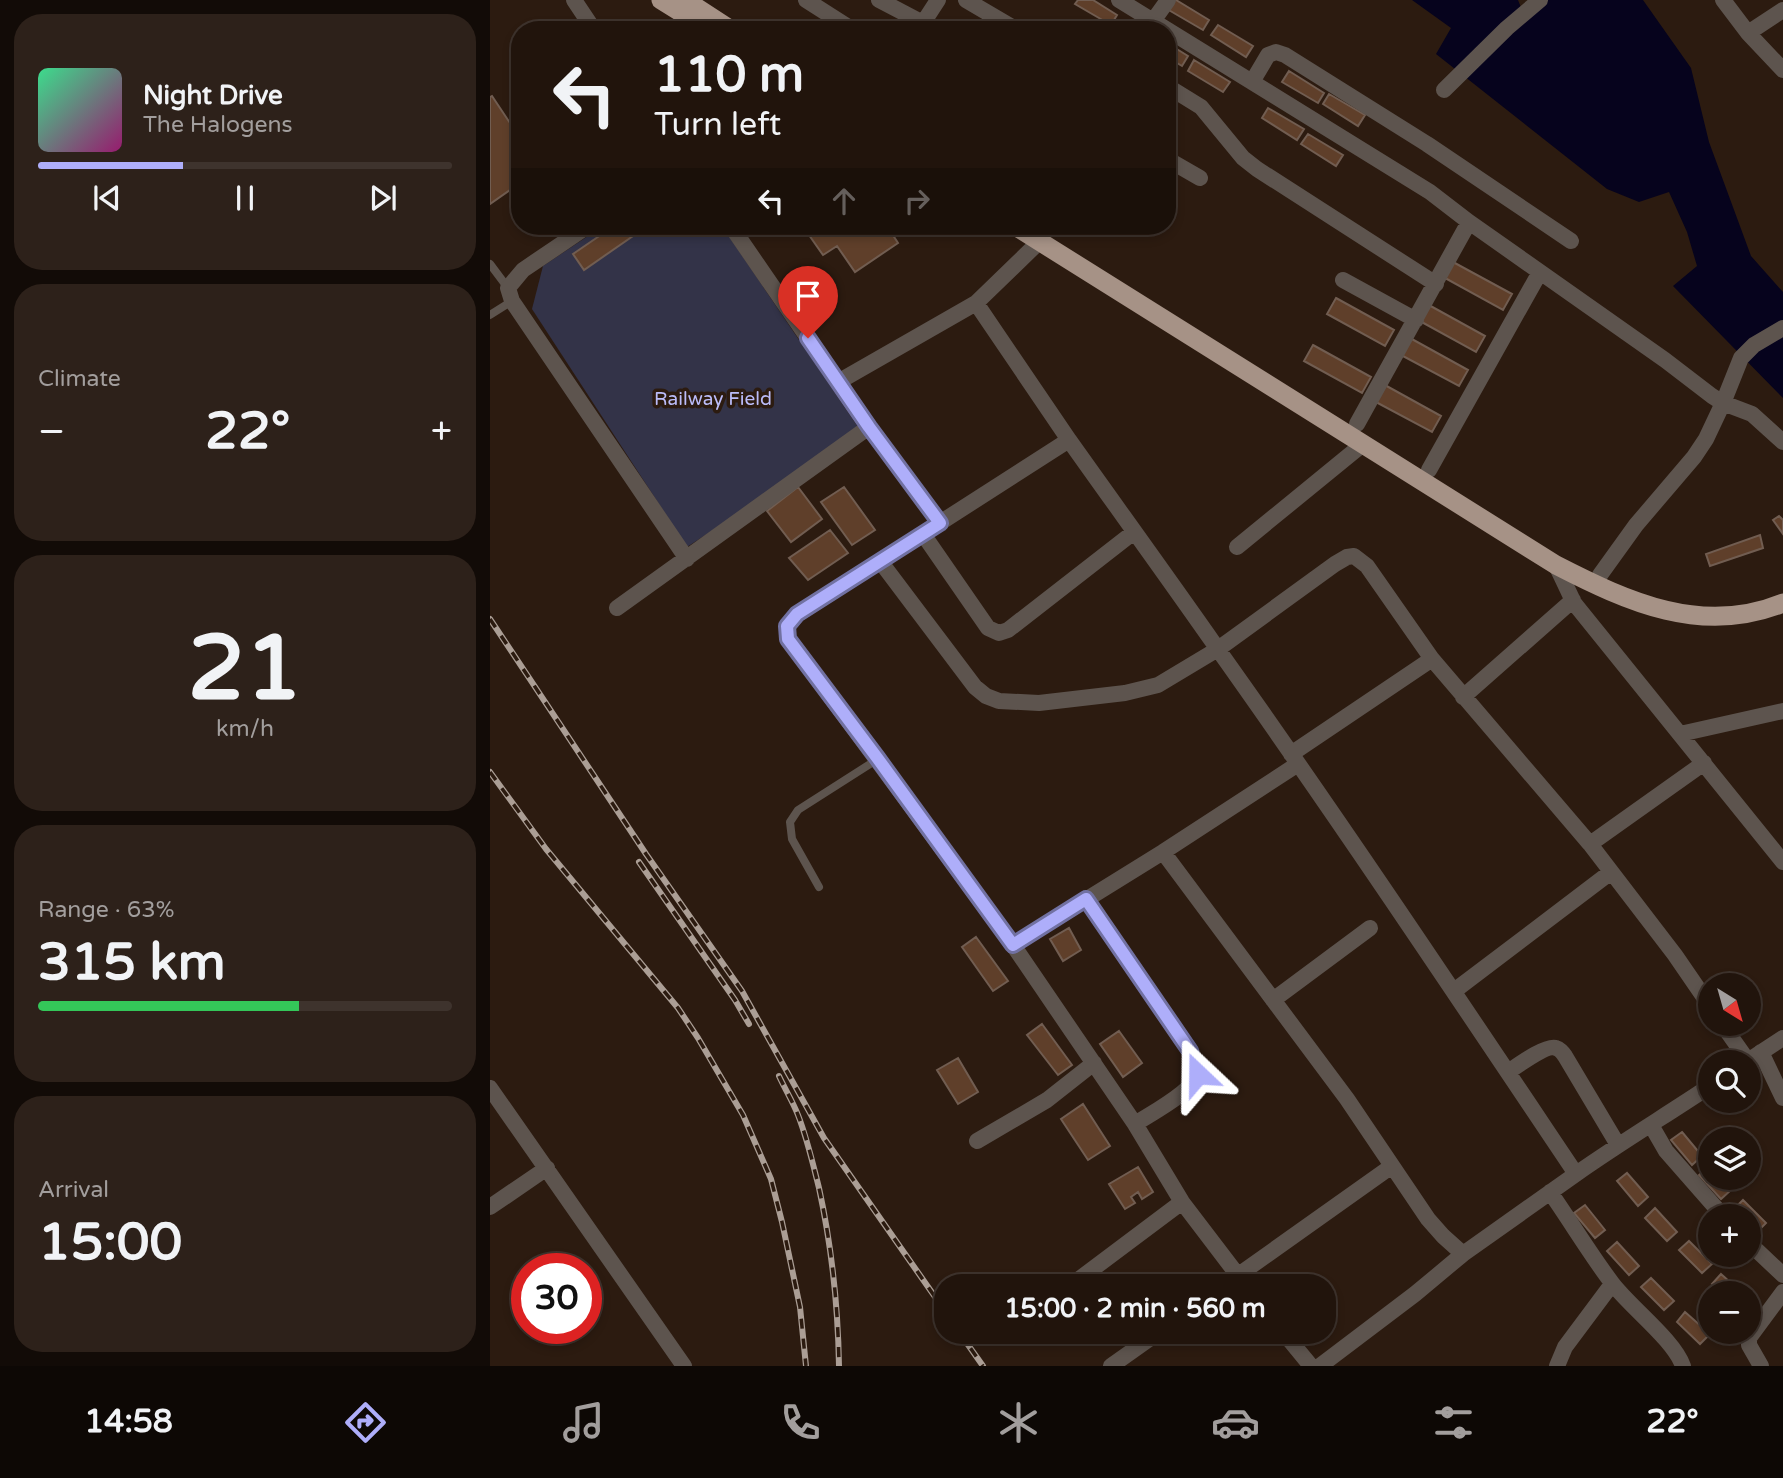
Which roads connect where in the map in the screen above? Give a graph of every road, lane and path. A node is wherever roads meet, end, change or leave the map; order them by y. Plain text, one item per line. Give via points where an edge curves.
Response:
1 (574, 0) edge
2 (661, 0) edge
3 (685, 0) edge
4 (806, 0) edge
5 (879, 0) edge
6 (938, 0) edge
7 (966, 0) edge
8 (1119, 0) edge
9 (1168, 0) edge
10 (1540, 0) edge
11 (1723, 0) edge
12 (1783, 10) edge
13 (588, 21) edge
14 (693, 21) edge
15 (717, 21) edge
16 (839, 21) edge
17 (913, 21) edge
18 (924, 21) edge
19 (1002, 21) edge
20 (1145, 21) edge
21 (1153, 21) edge
22 (1748, 33) junction
23 (1176, 40) edge
24 (1783, 70) edge
25 (1252, 82) junction
26 (1444, 90) dead end
27 (1176, 92) edge
28 (1176, 164) edge
29 (1200, 178) dead end
30 (1469, 222) junction
31 (575, 235) edge
32 (737, 235) edge
33 (1038, 235) edge
34 (1043, 235) edge
35 (1043, 235) edge
36 (1571, 241) dead end
37 (490, 264) edge
38 (1540, 272) junction
39 (1343, 280) dead end
40 (1436, 284) junction
41 (510, 294) junction
42 (976, 303) junction
43 (490, 315) edge
44 (1416, 320) junction
45 (1783, 328) edge
46 (838, 382) junction
47 (1723, 403) junction
48 (1357, 424) junction
49 (869, 427) junction
50 (1069, 440) junction
51 (1783, 442) edge
52 (1363, 444) junction
53 (1429, 470) junction
54 (940, 523) junction
55 (1135, 532) junction
56 (923, 534) junction
57 (1237, 547) dead end
58 (687, 559) junction
59 (880, 561) junction
60 (1556, 565) junction
61 (1600, 575) junction
62 (1783, 590) edge
63 (1573, 600) junction
64 (1783, 603) edge
65 (617, 608) dead end
66 (1218, 649) junction
67 (1432, 659) junction
68 (1464, 696) junction
69 (1783, 711) edge
70 (1680, 734) junction
71 (878, 759) junction
72 (1294, 759) junction
73 (1704, 763) junction
74 (1590, 844) junction
75 (1163, 852) junction
76 (1783, 862) edge
77 (1611, 872) junction
78 (819, 887) dead end
79 (1086, 899) junction
80 (1370, 928) dead end
81 (1013, 945) junction
82 (1698, 989) edge
83 (1454, 991) junction
84 (1273, 1000) junction
85 (1733, 1036) edge
86 (1783, 1038) edge
87 (1747, 1050) edge
88 (1761, 1059) edge
89 (1094, 1063) junction
90 (1761, 1066) edge
91 (1508, 1072) junction
92 (490, 1088) edge
93 (1698, 1094) edge
94 (1783, 1098) edge
95 (1135, 1124) junction
96 (1651, 1125) junction
97 (977, 1141) dead end
98 (1618, 1145) junction
99 (1392, 1166) junction
100 (547, 1168) junction
101 (1576, 1174) junction
102 (1550, 1192) junction
103 (1182, 1202) junction
104 (1712, 1204) edge
105 (490, 1207) edge
106 (1463, 1254) junction
107 (1761, 1254) edge
108 (1086, 1274) edge
109 (1237, 1274) edge
110 (1251, 1274) edge
111 (1783, 1275) edge
112 (1612, 1284) junction
113 (1783, 1292) edge
114 (1142, 1344) edge
115 (1293, 1344) edge
116 (684, 1366) edge
117 (1111, 1366) edge
118 (1311, 1366) edge
119 (1320, 1366) edge
120 (1557, 1366) edge
121 (1683, 1366) edge
122 (1761, 1366) edge

1 - 13 street
2 - 14 highway
3 - 15 highway
4 - 16 street
5 - 17 street
6 - 18 street
7 - 19 street
8 - 20 street
9 - 21 street
10 - 26 street
11 - 22 street
12 - 22 street
22 - 24 street
23 - 25 street
25 - 30 street via 1430,192
25 - 36 street via 1271,52 1285,55
27 - 40 street via 1201,107 1257,169
28 - 29 street
30 - 38 street
30 - 40 street
31 - 41 street via 523,270
32 - 46 street
33 - 42 street
34 - 48 highway
35 - 52 highway
37 - 41 lane
38 - 47 street
38 - 53 street
39 - 44 street
40 - 44 street
41 - 43 lane
41 - 58 street
42 - 46 street
42 - 50 street
44 - 48 street
45 - 47 street via 1741,358
46 - 49 street
47 - 51 street via 1752,414
47 - 61 street via 1694,457
48 - 53 highway
49 - 54 street
49 - 58 street
50 - 54 street
50 - 55 street
52 - 57 street
52 - 60 highway
53 - 61 highway via 1575,564
54 - 56 street
55 - 56 street via 999,633 988,628
55 - 66 street
56 - 59 street
58 - 65 street
59 - 66 street via 975,688 999,701 1039,703 1140,690 1158,685
59 - 71 street via 797,614 787,626 788,639
60 - 63 street
60 - 64 highway via 1619,595 1679,613 1731,616
61 - 62 highway via 1676,601 1710,604 1750,600
63 - 68 street
63 - 70 street
66 - 67 street via 1335,564 1354,556 1367,566
66 - 72 street
67 - 68 street
67 - 72 street
68 - 74 street
69 - 70 street
70 - 73 street
71 - 78 lane via 798,810 790,822 792,839
71 - 81 street
72 - 75 street
72 - 83 street
73 - 74 street
73 - 76 street
74 - 77 street
75 - 79 street
75 - 84 street
77 - 82 street
77 - 83 street
79 - 81 street
79 - 95 street via 1190,1051 1198,1074 1192,1086
80 - 84 street
81 - 89 street
83 - 91 street
84 - 99 street
85 - 87 street
86 - 88 street
89 - 95 street
89 - 97 street via 1047,1100
90 - 94 street
91 - 98 street via 1551,1047 1558,1048
91 - 101 street
92 - 100 street
93 - 96 street
95 - 103 street
96 - 98 street
96 - 104 street via 1666,1151
98 - 101 street
99 - 106 street via 1428,1219
99 - 110 street
100 - 105 street
100 - 116 street
101 - 102 street
102 - 106 street
102 - 112 street
103 - 108 street
103 - 109 street
106 - 119 street
107 - 111 street
112 - 120 street via 1565,1347
112 - 121 street via 1668,1343
113 - 122 street via 1749,1338
114 - 117 street
115 - 118 street

